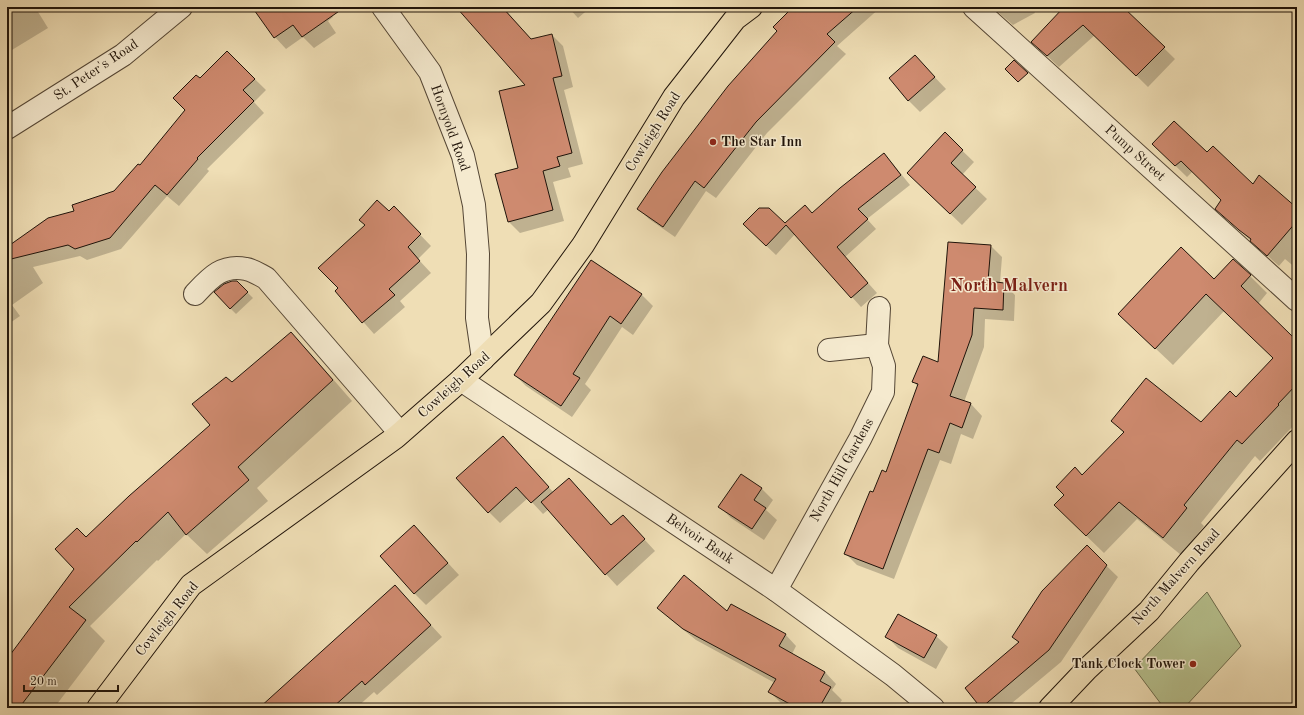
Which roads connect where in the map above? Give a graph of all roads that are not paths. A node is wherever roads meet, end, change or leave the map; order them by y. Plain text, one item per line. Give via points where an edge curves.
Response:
1 (181, 7) edge
2 (384, 7) edge
3 (751, 7) edge
4 (974, 7) edge
5 (7, 128) edge
6 (195, 294) dead end
7 (1297, 300) edge
8 (879, 308) dead end
9 (877, 345) junction
10 (829, 350) dead end
11 (483, 359) junction
12 (461, 380) junction
13 (400, 433) junction
14 (1297, 442) edge
15 (776, 590) junction
16 (98, 708) edge
17 (932, 708) edge
18 (1050, 708) edge

1 - 5 street, St. Peter's Road via 123,56
2 - 11 street, Hornyold Road via 430,72 463,156 474,205 478,254 477,318
3 - 11 main road, Cowleigh Road via 735,19 674,96 582,245 541,303
4 - 7 street, Pump Street
6 - 13 street via 211,277 221,271 247,269 266,278
8 - 9 street, North Hill Gardens
9 - 10 street
9 - 15 street, North Hill Gardens via 884,366 883,392 860,439
11 - 12 main road, Cowleigh Road
12 - 13 main road, Cowleigh Road
12 - 15 street, Belvoir Bank
13 - 16 main road, Cowleigh Road via 191,585
14 - 18 main road, North Malvern Road via 1189,562 1149,611
15 - 17 street, Belvoir Bank via 894,674

